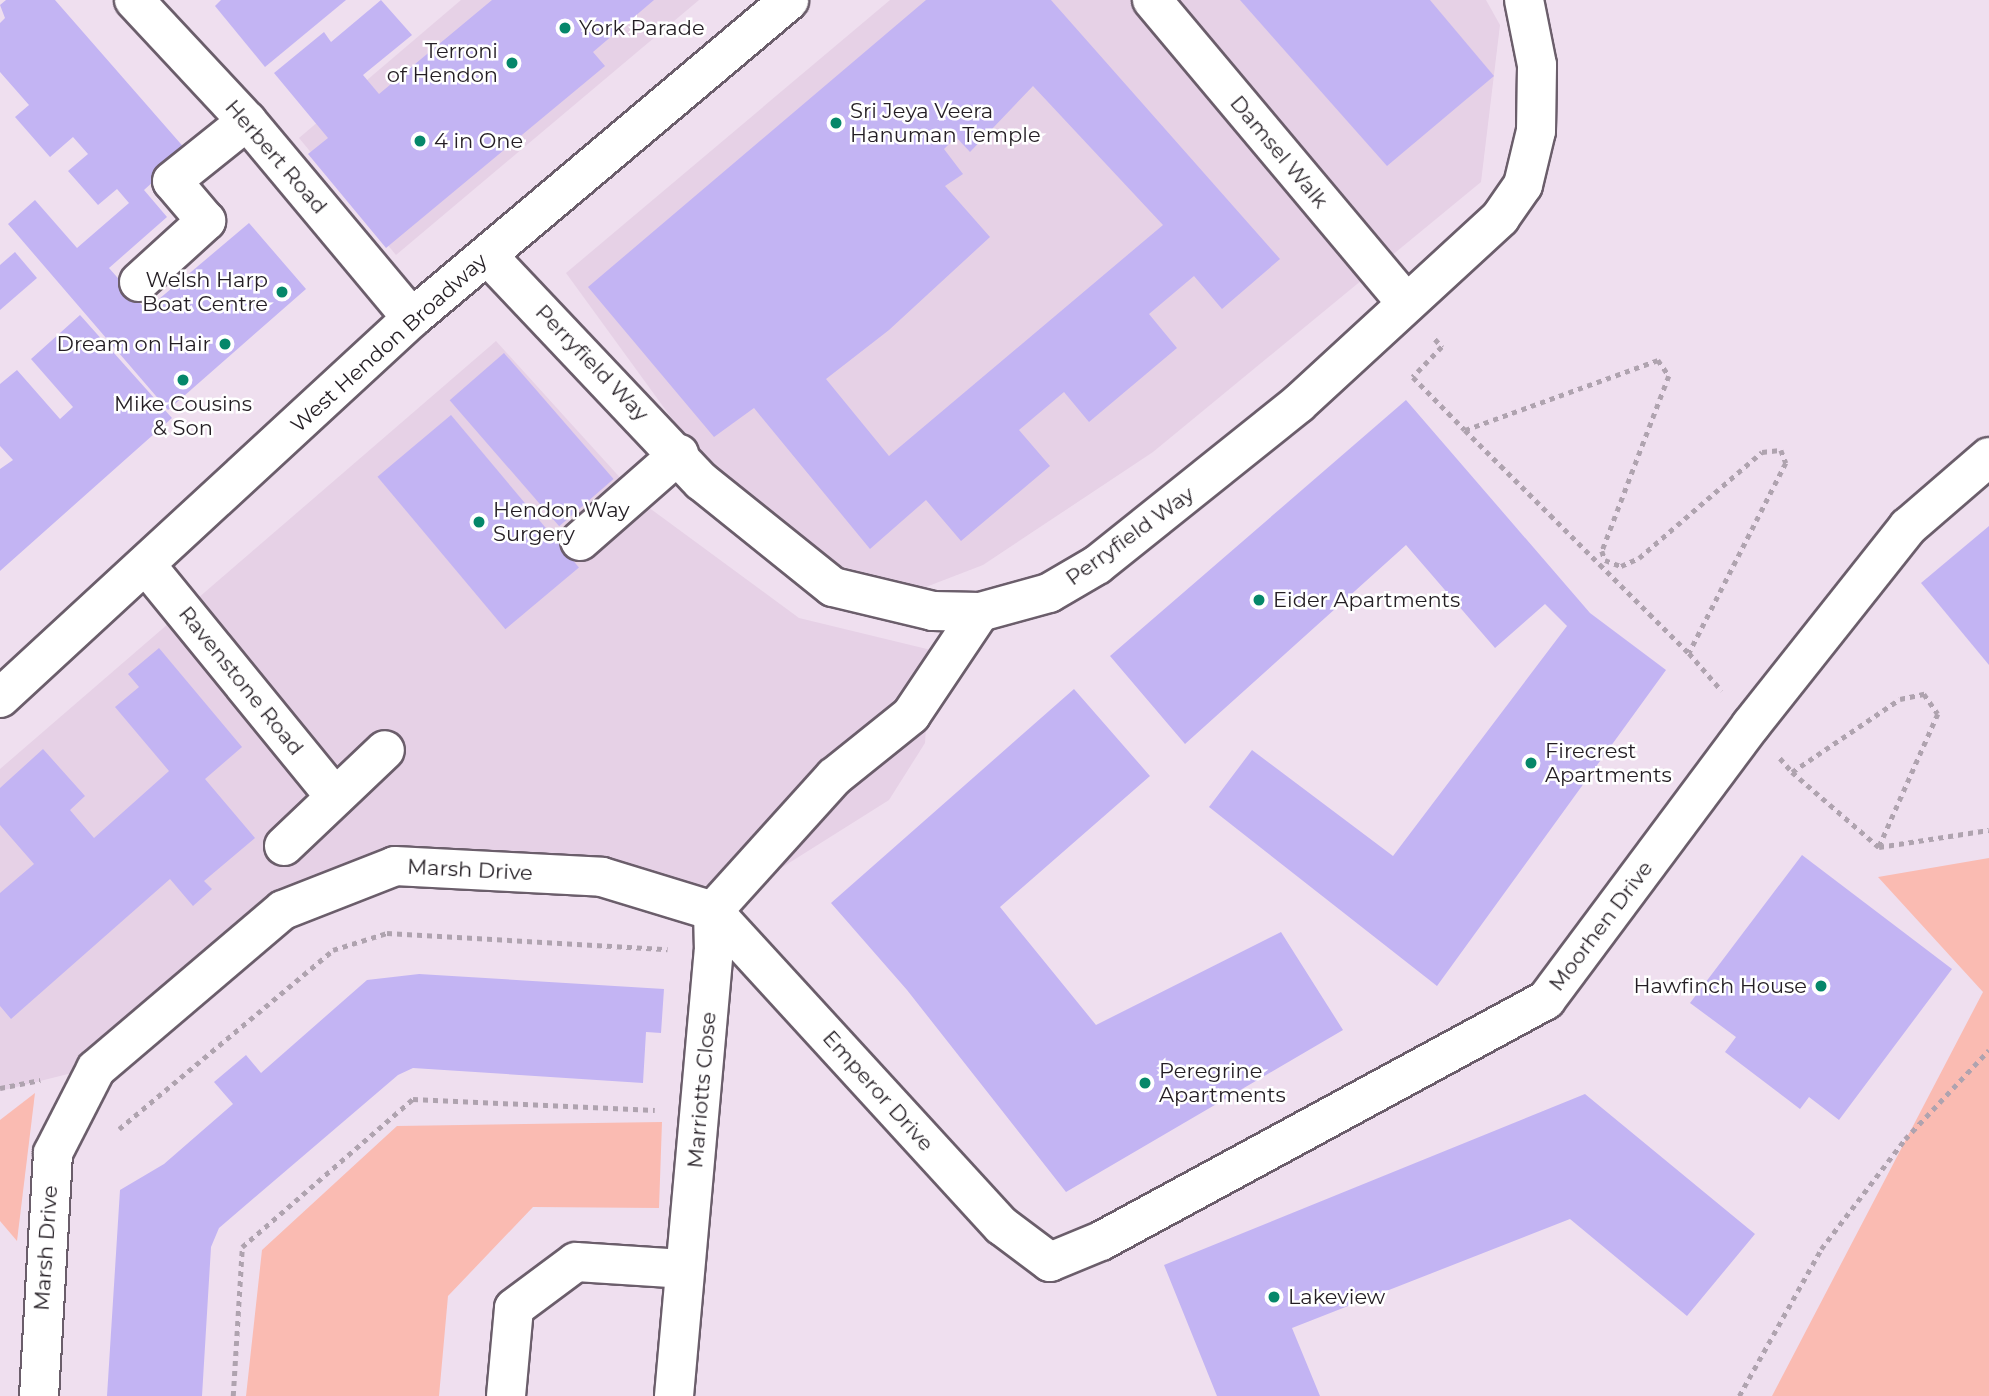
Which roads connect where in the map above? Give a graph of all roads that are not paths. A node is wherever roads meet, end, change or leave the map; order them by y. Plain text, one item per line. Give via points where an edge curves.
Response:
1 (134, 0) edge
2 (789, 0) edge
3 (1152, 0) edge
4 (1524, 0) edge
5 (247, 121) junction
6 (488, 256) junction
7 (139, 282) dead end
8 (1406, 303) junction
9 (412, 318) junction
10 (679, 454) junction
11 (1989, 457) edge
12 (580, 541) dead end
13 (146, 565) junction
14 (980, 612) junction
15 (0, 698) edge
16 (385, 750) dead end
17 (335, 797) junction
18 (284, 846) dead end
19 (713, 911) junction
20 (1050, 1262) joint
21 (683, 1269) junction
22 (39, 1396) edge
23 (506, 1396) edge
24 (674, 1396) edge

1 - 5 street, Herbert Road
2 - 6 street, West Hendon Broadway
3 - 8 street, Damsel Walk
4 - 8 street, Perryfield Way via 1537,65 1536,131 1523,185 1500,218
5 - 7 street via 172,181 206,221
5 - 9 street, Herbert Road
6 - 9 street, West Hendon Broadway
6 - 10 street, Perryfield Way
8 - 14 street, Perryfield Way via 1288,412 1097,565 1049,593
9 - 13 street, West Hendon Broadway
10 - 12 street
10 - 14 street, Perryfield Way via 701,481 833,587 933,611
11 - 20 street, Moorhen Drive via 1908,527 1751,725 1546,1000 1101,1241
13 - 15 street, West Hendon Broadway
13 - 17 street, Ravenstone Road
14 - 19 street via 911,715 834,778
16 - 17 street
17 - 18 street
19 - 20 street, Emperor Drive via 1002,1226
19 - 21 street, Marriotts Close via 701,1112
19 - 22 street, Marsh Drive via 602,877 395,866 283,910 96,1069 53,1153
21 - 23 street via 576,1262 514,1308
21 - 24 street, Marriotts Close

